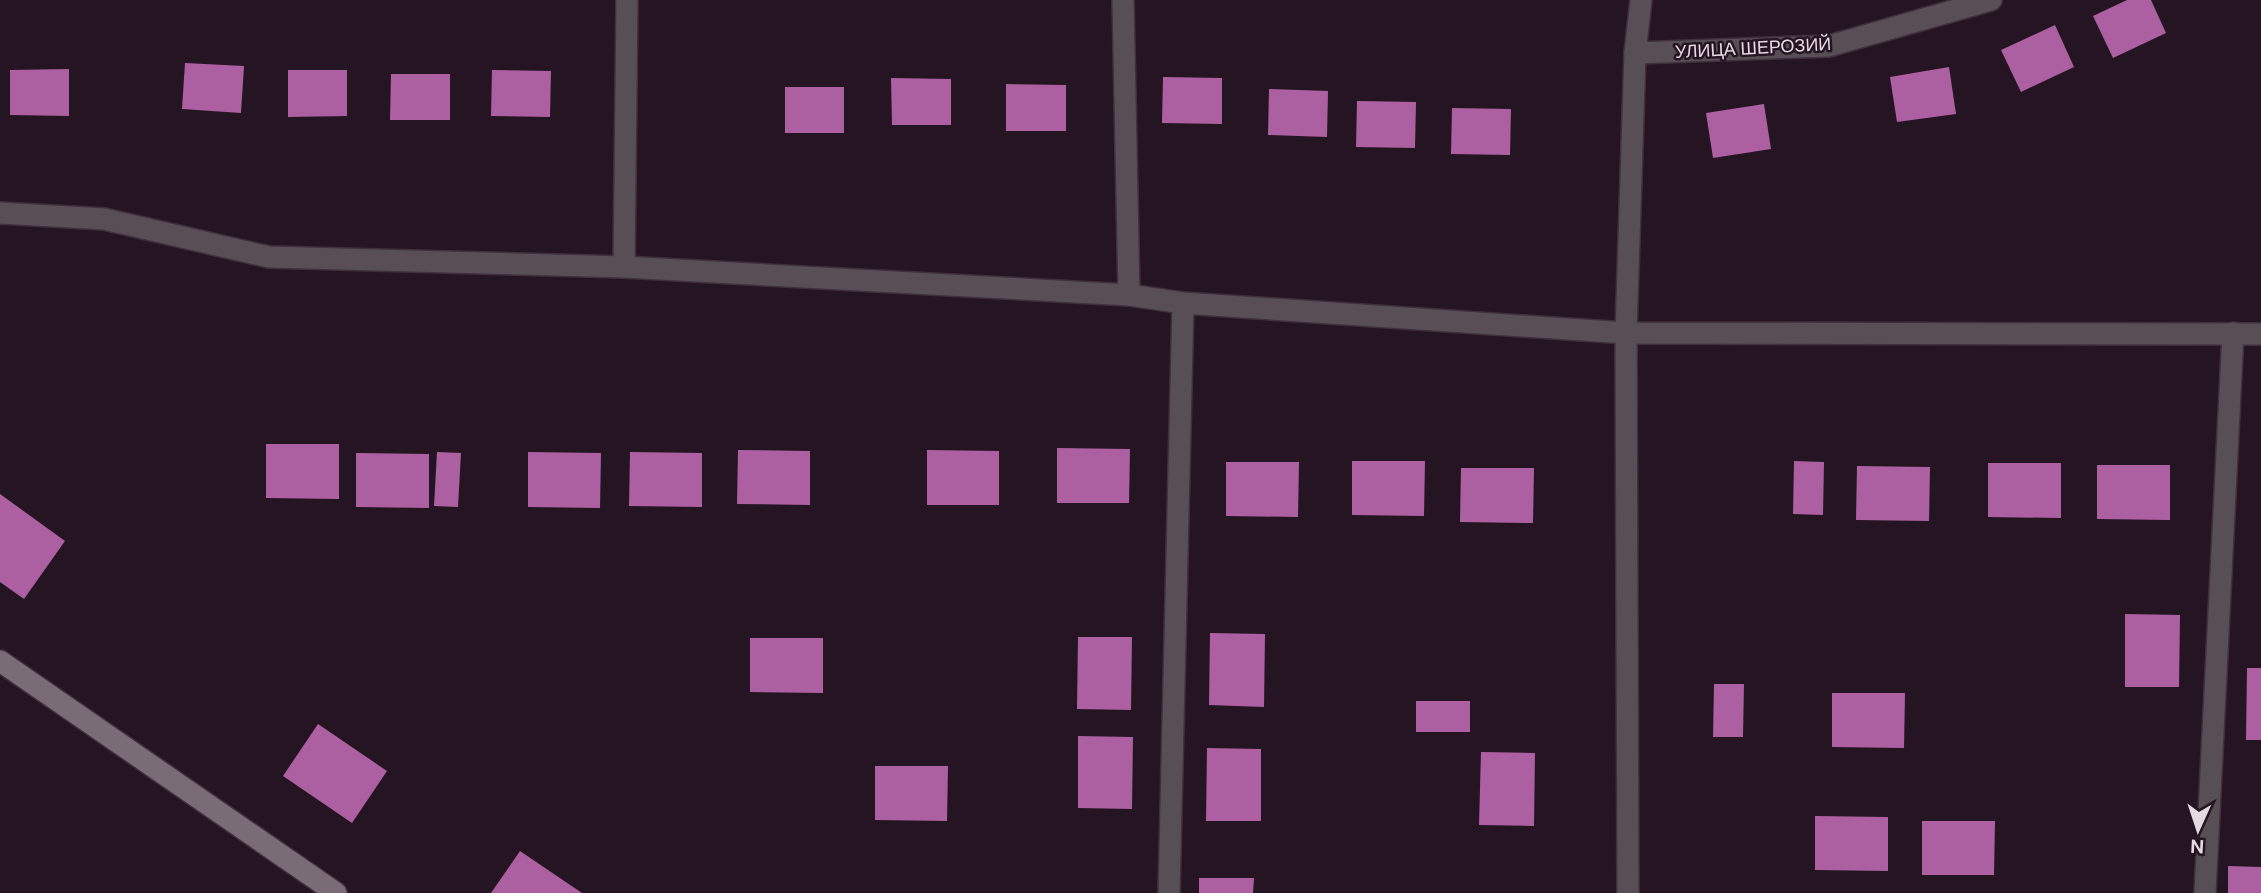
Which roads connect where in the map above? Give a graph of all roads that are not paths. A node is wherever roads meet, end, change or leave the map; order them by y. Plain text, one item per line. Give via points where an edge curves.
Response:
1 (626, 0) edge
2 (1124, 0) edge
3 (1640, 0) edge
4 (1991, 0) edge
5 (1636, 53) junction
6 (0, 213) edge
7 (624, 267) junction
8 (1129, 295) junction
9 (1183, 303) junction
10 (2233, 333) junction
11 (1626, 334) junction
12 (2261, 334) edge
13 (0, 661) edge
14 (336, 893) edge
15 (1169, 893) edge
16 (1628, 893) edge
17 (2205, 893) edge

1 - 7 street
2 - 8 street
3 - 5 street
4 - 5 street, УЛИЦА ШЕРОЗИЙ via 1829,46
5 - 11 street
6 - 7 street via 104,219 269,257
7 - 8 street
8 - 9 street
9 - 11 street
9 - 15 street
10 - 11 street
10 - 12 street
10 - 17 street
11 - 16 street
13 - 14 street

